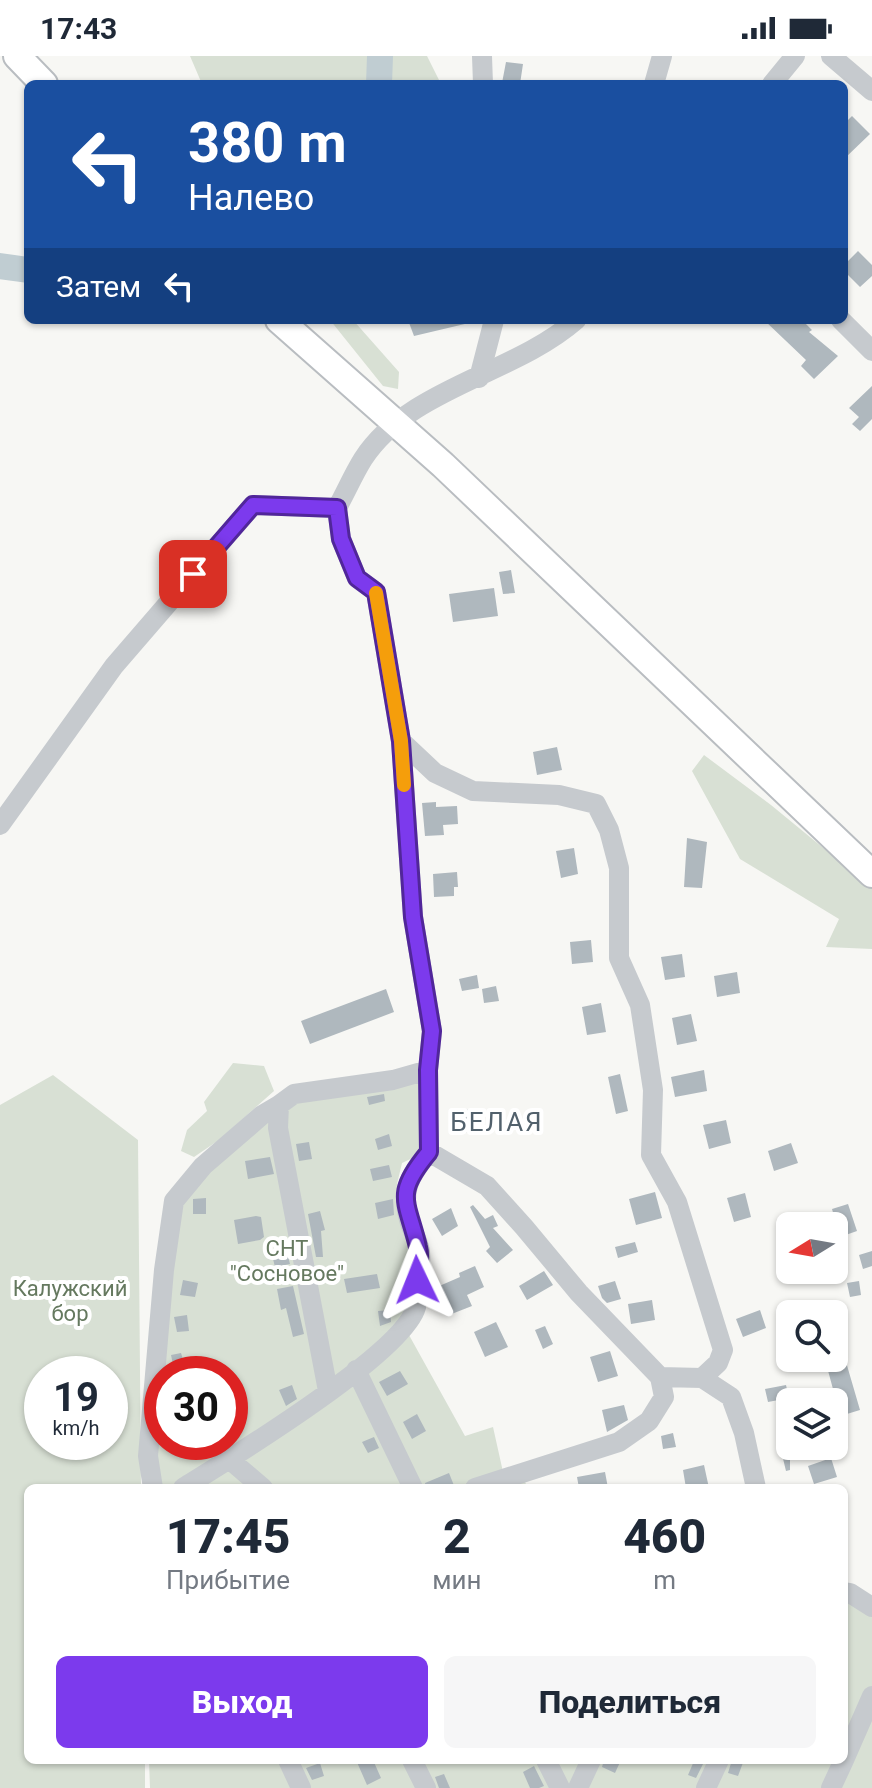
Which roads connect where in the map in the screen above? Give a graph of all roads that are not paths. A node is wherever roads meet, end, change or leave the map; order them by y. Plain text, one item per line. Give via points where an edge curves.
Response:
1 (17, 56) edge
2 (482, 56) edge
3 (662, 56) edge
4 (795, 56) edge
5 (831, 56) edge
6 (40, 80) edge
7 (483, 80) edge
8 (655, 80) edge
9 (775, 80) edge
10 (872, 91) edge
11 (493, 324) edge
12 (571, 324) edge
13 (845, 324) edge
14 (285, 326) edge
15 (872, 351) edge
16 (479, 378) junction
17 (395, 425) junction
18 (337, 508) junction
19 (401, 741) junction
20 (0, 825) edge
21 (872, 874) edge
22 (428, 1070) junction
23 (279, 1105) junction
24 (429, 1152) junction
25 (356, 1370) junction
26 (660, 1377) junction
27 (702, 1378) junction
28 (328, 1391) junction
29 (248, 1447) edge
30 (227, 1460) edge
31 (230, 1460) edge
32 (152, 1484) edge
33 (189, 1484) edge
34 (258, 1484) edge
35 (411, 1484) edge
36 (488, 1484) edge
37 (755, 1484) edge
38 (848, 1593) edge
39 (872, 1607) edge
40 (872, 1696) edge
41 (848, 1751) edge
42 (290, 1764) edge
43 (414, 1764) edge
44 (548, 1764) edge
45 (589, 1764) edge
46 (717, 1764) edge
47 (842, 1764) edge
48 (301, 1788) edge
49 (426, 1788) edge
50 (560, 1788) edge
51 (578, 1788) edge
52 (706, 1788) edge
53 (831, 1788) edge

1 - 6 main road
2 - 7 street
3 - 8 street
4 - 9 street
5 - 10 street
11 - 16 street
12 - 16 street
13 - 15 street
14 - 17 main road
16 - 17 street via 434,397
17 - 18 street via 364,458
17 - 21 main road
18 - 19 street via 341,539 357,578 376,592
18 - 20 street via 253,505 114,666
19 - 22 street via 413,917 432,1031
19 - 27 street via 435,773 473,791 559,795 596,804 609,830 619,868 619,958 640,1005 653,1090 651,1155 677,1202 723,1350
22 - 23 street via 294,1094
22 - 24 street
23 - 28 street via 278,1128
23 - 32 street via 203,1166 174,1201 148,1456
24 - 25 street via 411,1174 404,1206 420,1251 415,1309 393,1339
24 - 26 street via 487,1186
25 - 28 street
25 - 35 street
26 - 27 street
26 - 36 street via 664,1397 649,1421 619,1442
27 - 37 street via 731,1397
28 - 29 street
30 - 33 street
31 - 34 street
38 - 39 street
40 - 41 street
42 - 48 street
43 - 49 street
44 - 50 street
45 - 51 street
46 - 52 street
47 - 53 street

